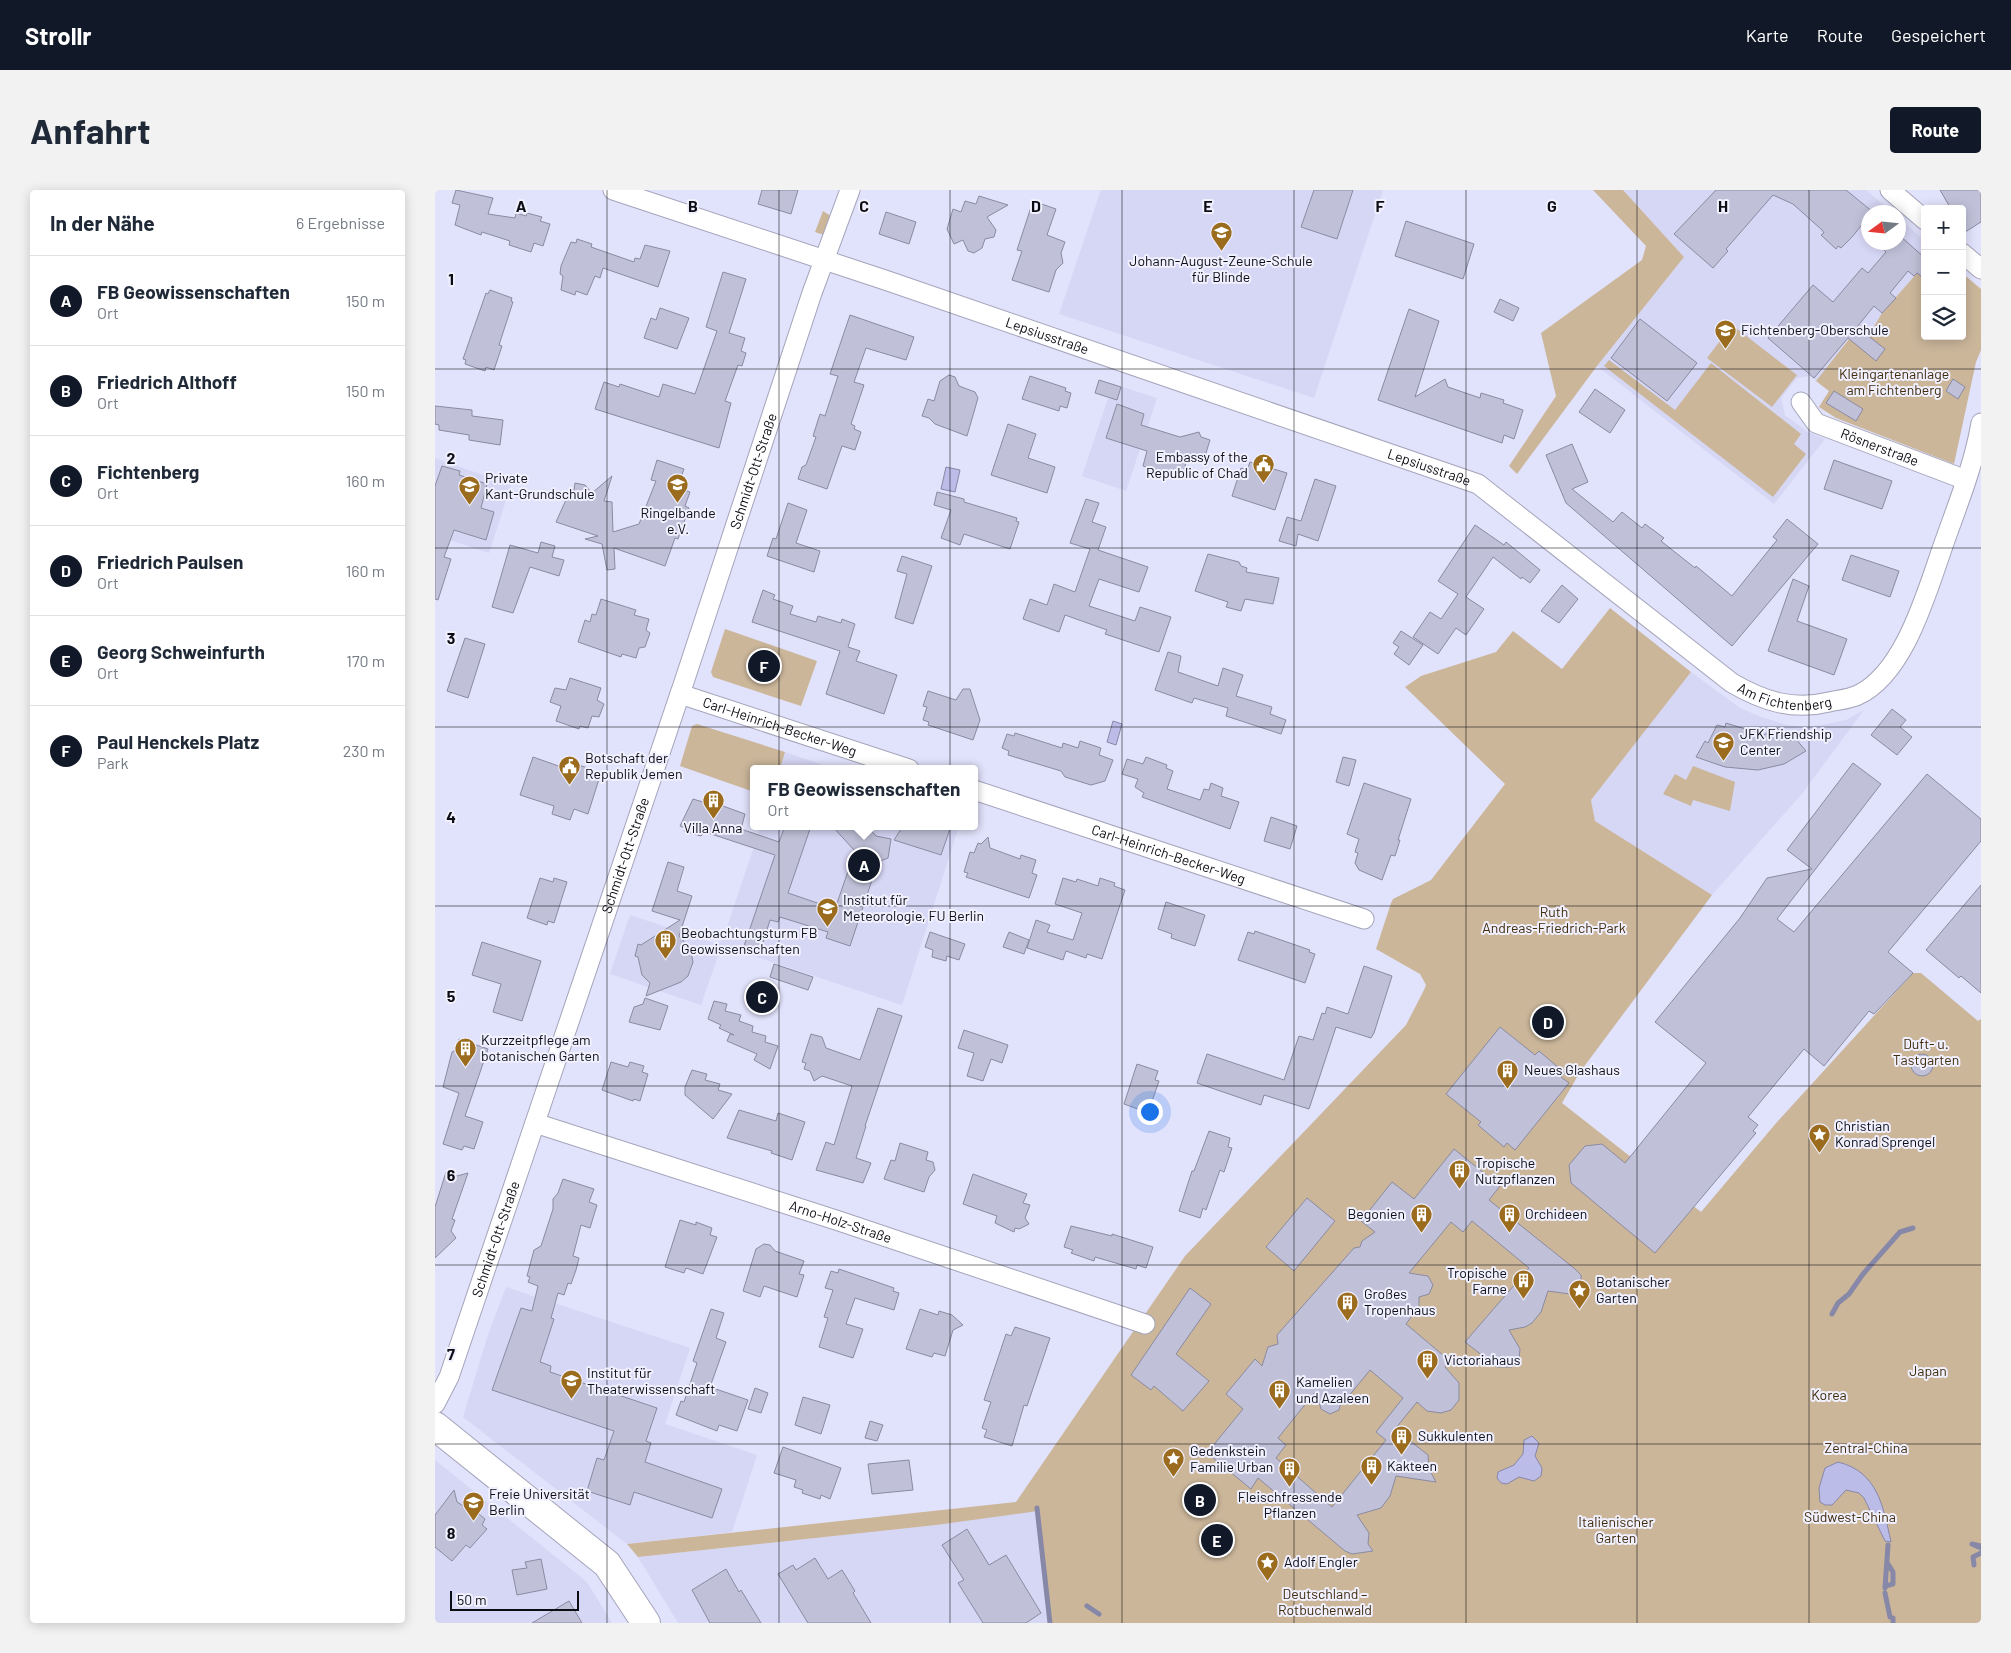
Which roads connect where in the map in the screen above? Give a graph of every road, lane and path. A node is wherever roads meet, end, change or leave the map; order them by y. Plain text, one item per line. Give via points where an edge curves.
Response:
1 (613, 190) edge
2 (850, 190) edge
3 (1890, 190) edge
4 (1921, 217) edge
5 (1966, 256) edge
6 (825, 260) junction
7 (1981, 269) edge
8 (1801, 402) dead end
9 (1981, 423) edge
10 (1966, 480) junction
11 (1478, 484) joint
12 (680, 694) junction
13 (897, 765) edge
14 (978, 791) edge
15 (1364, 919) dead end
16 (535, 1123) junction
17 (1145, 1324) dead end
18 (435, 1404) edge
19 (435, 1426) edge
20 (646, 1623) edge

1 - 6 street, Lepsiusstraße
2 - 6 street, Schmidt-Ott-Straße
3 - 4 street
5 - 7 street
6 - 11 street, Lepsiusstraße
6 - 12 street, Schmidt-Ott-Straße
8 - 10 street, Rösnerstraße via 1816,423
9 - 10 street, Am Fichtenberg
10 - 11 street, Am Fichtenberg via 1922,605 1897,658 1879,681 1858,695 1811,707 1780,704 1753,696 1732,683
12 - 13 street, Carl-Heinrich-Becker-Weg
12 - 16 street, Schmidt-Ott-Straße
14 - 15 street, Carl-Heinrich-Becker-Weg
16 - 17 street, Arno-Holz-Straße
16 - 18 street, Schmidt-Ott-Straße via 449,1378
19 - 20 main road via 607,1564

